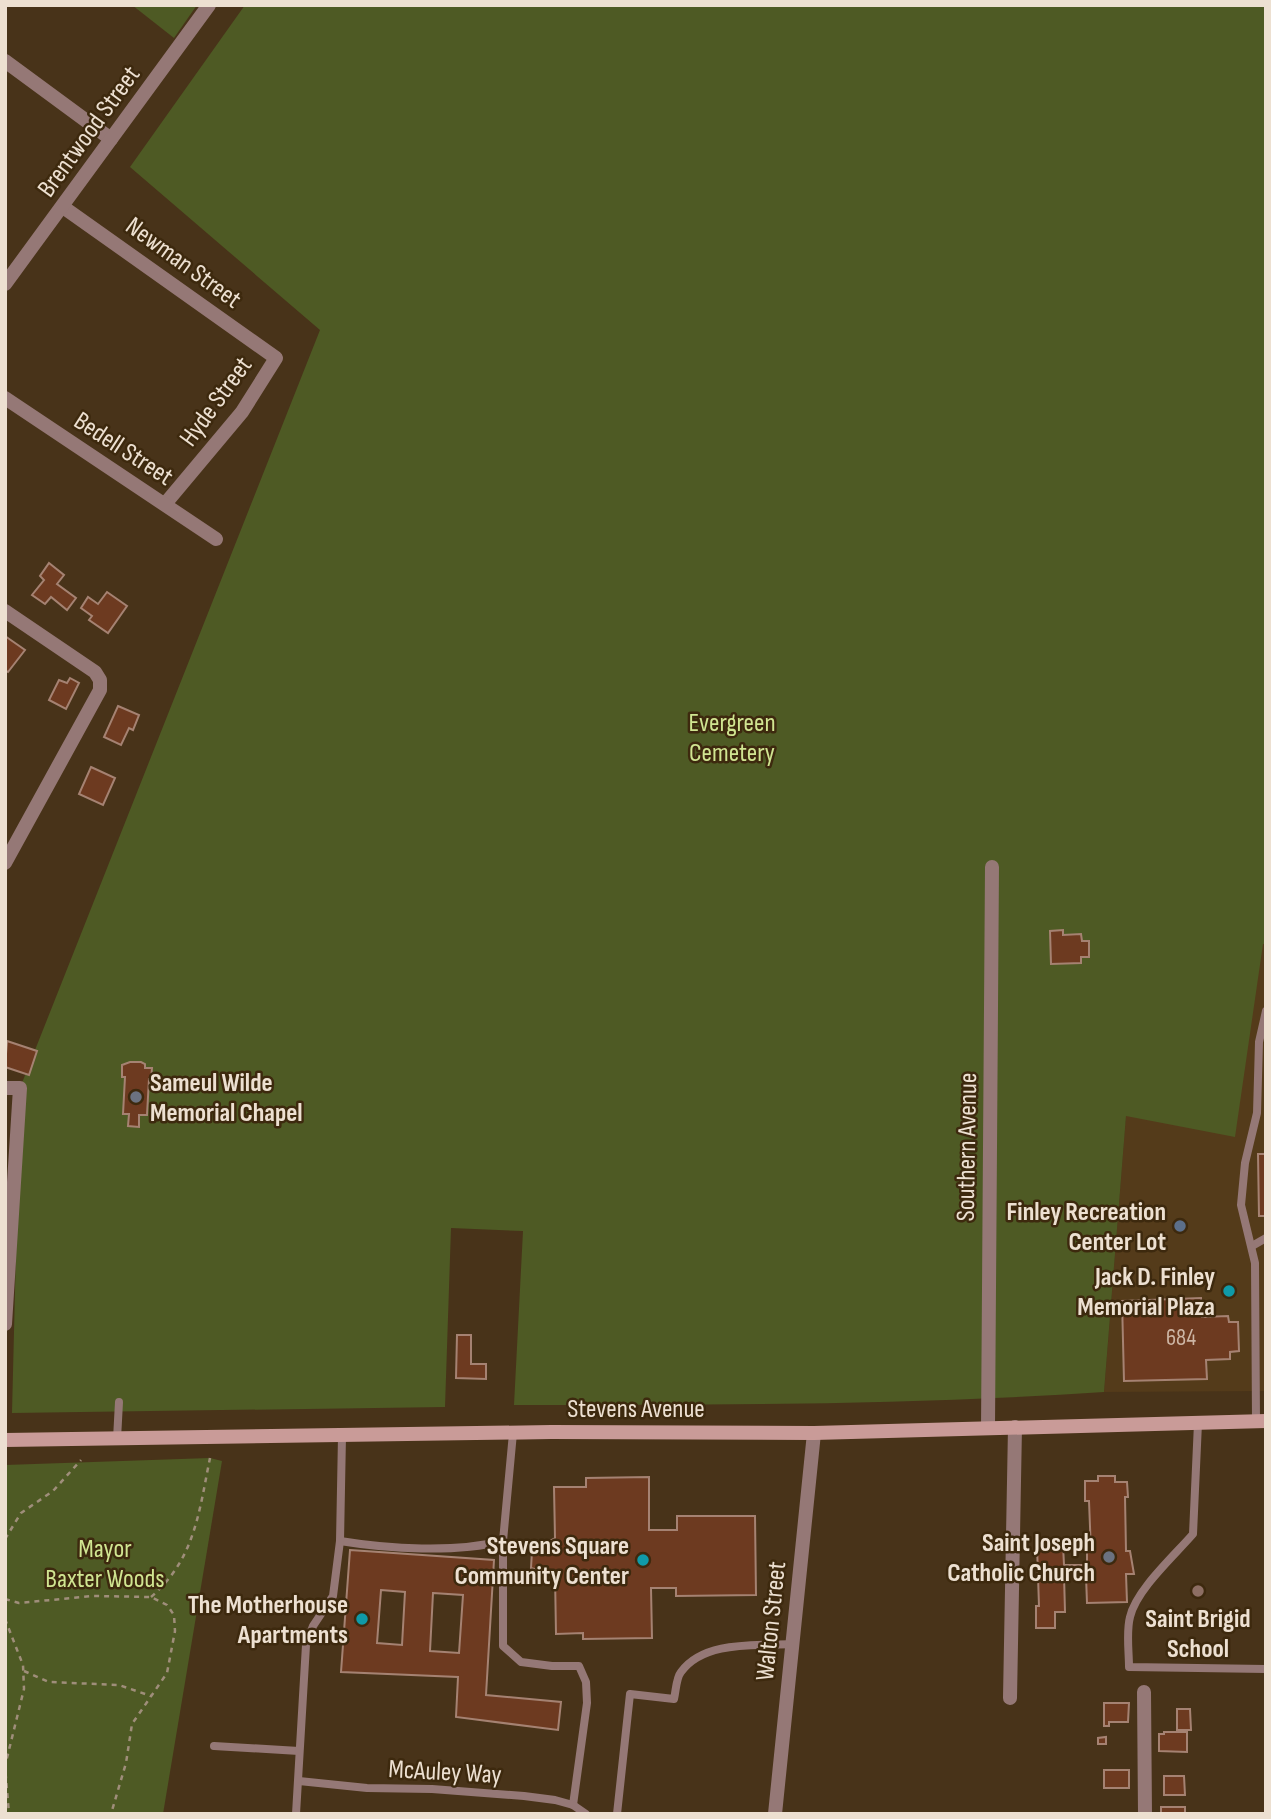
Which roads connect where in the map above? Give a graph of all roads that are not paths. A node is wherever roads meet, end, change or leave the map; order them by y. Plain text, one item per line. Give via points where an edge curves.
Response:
1 (209, 5) edge
2 (5, 61) edge
3 (111, 139) junction
4 (63, 206) junction
5 (5, 284) edge
6 (276, 358) joint
7 (5, 398) edge
8 (165, 504) junction
9 (216, 539) dead end
10 (5, 611) edge
11 (5, 863) edge
12 (992, 867) dead end
13 (1266, 1012) edge
14 (12, 1088) edge
15 (1266, 1238) edge
16 (1252, 1246) junction
17 (5, 1324) edge
18 (119, 1402) dead end
19 (1261, 1421) edge
20 (1198, 1423) junction
21 (1015, 1427) junction
22 (988, 1428) junction
23 (513, 1433) junction
24 (814, 1433) junction
25 (342, 1436) junction
26 (117, 1439) junction
27 (5, 1440) edge
28 (340, 1541) junction
29 (503, 1541) junction
30 (792, 1644) junction
31 (1266, 1669) edge
32 (1144, 1692) dead end
33 (1010, 1698) dead end
34 (214, 1746) dead end
35 (299, 1751) junction
36 (299, 1781) junction
37 (573, 1805) junction
38 (296, 1814) edge
39 (586, 1814) edge
40 (617, 1814) edge
41 (775, 1814) edge
42 (1145, 1814) edge

1 - 3 street, Brentwood Street
2 - 3 street
3 - 4 street, Brentwood Street
4 - 5 street, Brentwood Street
4 - 6 street, Newman Street
6 - 8 street, Hyde Street via 242,412
7 - 8 street, Bedell Street
8 - 9 street, Bedell Street
10 - 11 street via 95,672 100,680 100,690
12 - 22 street, Southern Avenue
13 - 16 lane via 1259,1042 1257,1113 1241,1205
14 - 17 street
15 - 16 lane
16 - 19 lane
18 - 26 lane
19 - 20 main road, Stevens Avenue
20 - 21 main road, Stevens Avenue
20 - 31 lane via 1193,1534 1136,1601 1129,1618 1129,1667
21 - 22 main road, Stevens Avenue
21 - 33 street
22 - 24 main road, Stevens Avenue
23 - 24 main road, Stevens Avenue
23 - 25 main road, Stevens Avenue
23 - 29 lane
24 - 30 street, Walton Street
25 - 26 main road, Stevens Avenue
25 - 28 lane
26 - 27 main road, Stevens Avenue
28 - 29 lane via 382,1548 482,1546
28 - 35 lane via 333,1596 306,1645
29 - 37 lane via 503,1646 522,1662 579,1666 586,1682
30 - 40 lane via 720,1648 698,1656 679,1673 674,1699 630,1694
30 - 41 street, Walton Street
32 - 42 street
34 - 35 lane
35 - 36 lane
36 - 37 lane, McAuley Way via 523,1796
36 - 38 lane
37 - 39 lane, McAuley Way

